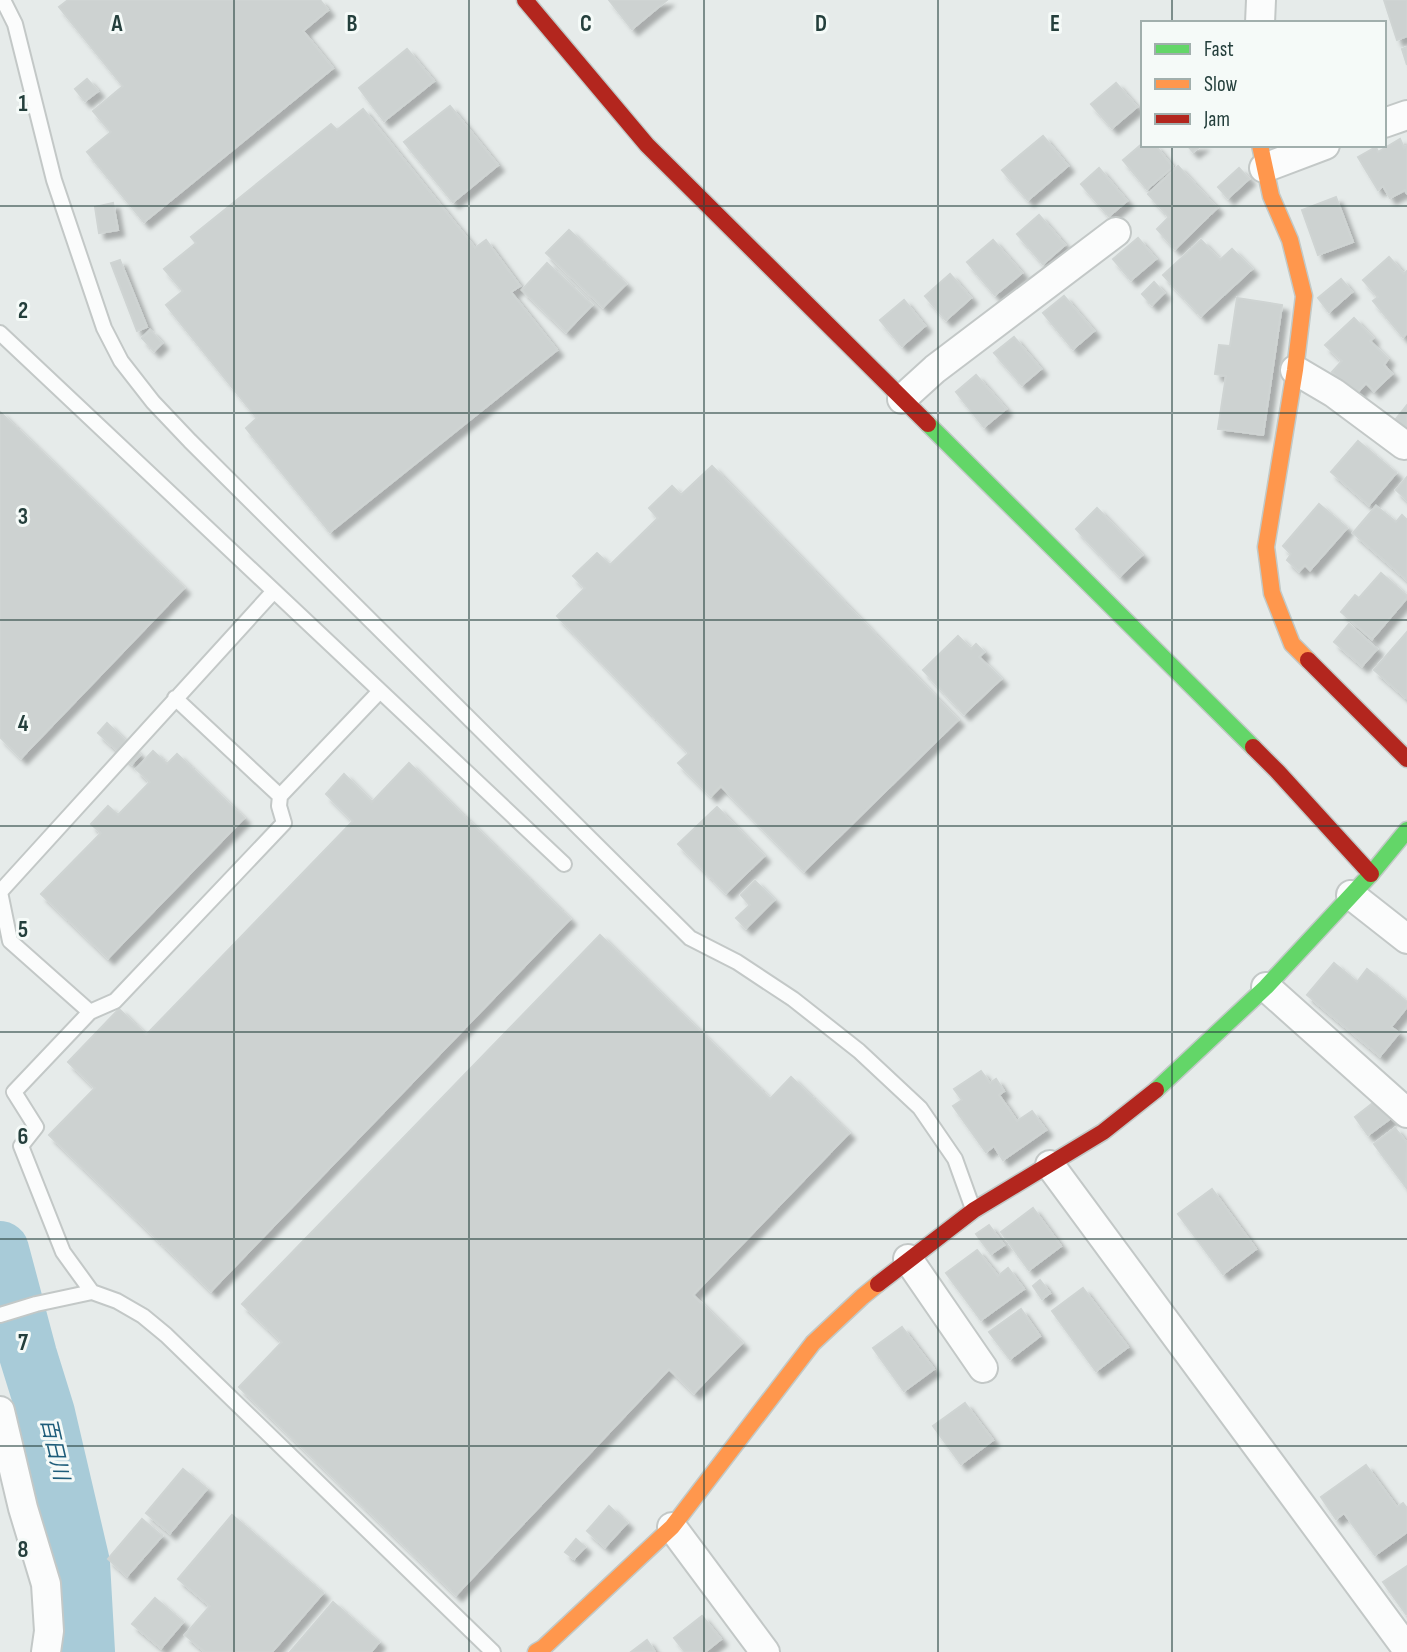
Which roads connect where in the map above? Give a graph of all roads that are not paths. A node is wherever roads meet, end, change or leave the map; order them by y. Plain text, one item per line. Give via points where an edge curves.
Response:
1 (3, 0) edge
2 (525, 0) edge
3 (1261, 0) edge
4 (1260, 21) edge
5 (1407, 115) edge
6 (1386, 122) edge
7 (1314, 147) edge
8 (1262, 156) edge
9 (1116, 232) dead end
10 (0, 333) edge
11 (1295, 370) junction
12 (902, 399) junction
13 (1404, 445) dead end
14 (274, 591) junction
15 (380, 691) junction
16 (175, 698) junction
17 (1407, 759) edge
18 (280, 796) junction
19 (1407, 830) edge
20 (564, 864) dead end
21 (1371, 874) junction
22 (0, 892) edge
23 (1351, 895) junction
24 (1407, 939) edge
25 (1266, 988) junction
26 (90, 1012) junction
27 (1407, 1112) edge
28 (1050, 1165) junction
29 (974, 1210) junction
30 (908, 1259) junction
31 (92, 1292) junction
32 (0, 1315) edge
33 (983, 1368) dead end
34 (0, 1411) edge
35 (672, 1527) junction
36 (1407, 1649) edge
37 (46, 1652) edge
38 (493, 1652) edge
39 (536, 1652) edge
40 (765, 1652) edge

1 - 29 lane via 15,24 54,180 104,328 121,361 153,402 690,938 793,999 859,1051 920,1108 955,1159
2 - 12 street via 647,145
3 - 4 street
5 - 6 street
7 - 8 street
8 - 11 street via 1304,296
9 - 12 street
10 - 14 lane
11 - 13 street
11 - 17 street via 1266,547 1272,593 1292,644
12 - 21 street via 1278,772
14 - 15 lane
14 - 16 lane
15 - 18 lane
15 - 20 lane
16 - 18 lane
16 - 22 lane
18 - 26 lane via 284,823 115,1002
19 - 21 street
21 - 23 street
22 - 26 lane via 10,941
23 - 24 street
23 - 25 street
25 - 27 street
25 - 28 street via 1150,1094 1103,1132
26 - 31 lane via 14,1092 36,1127 22,1146 63,1252
28 - 29 street
28 - 36 street
29 - 30 street
30 - 33 street
30 - 35 street via 813,1343
31 - 32 lane
31 - 38 lane via 117,1301 166,1335
34 - 37 street via 46,1584
35 - 39 street
35 - 40 street

